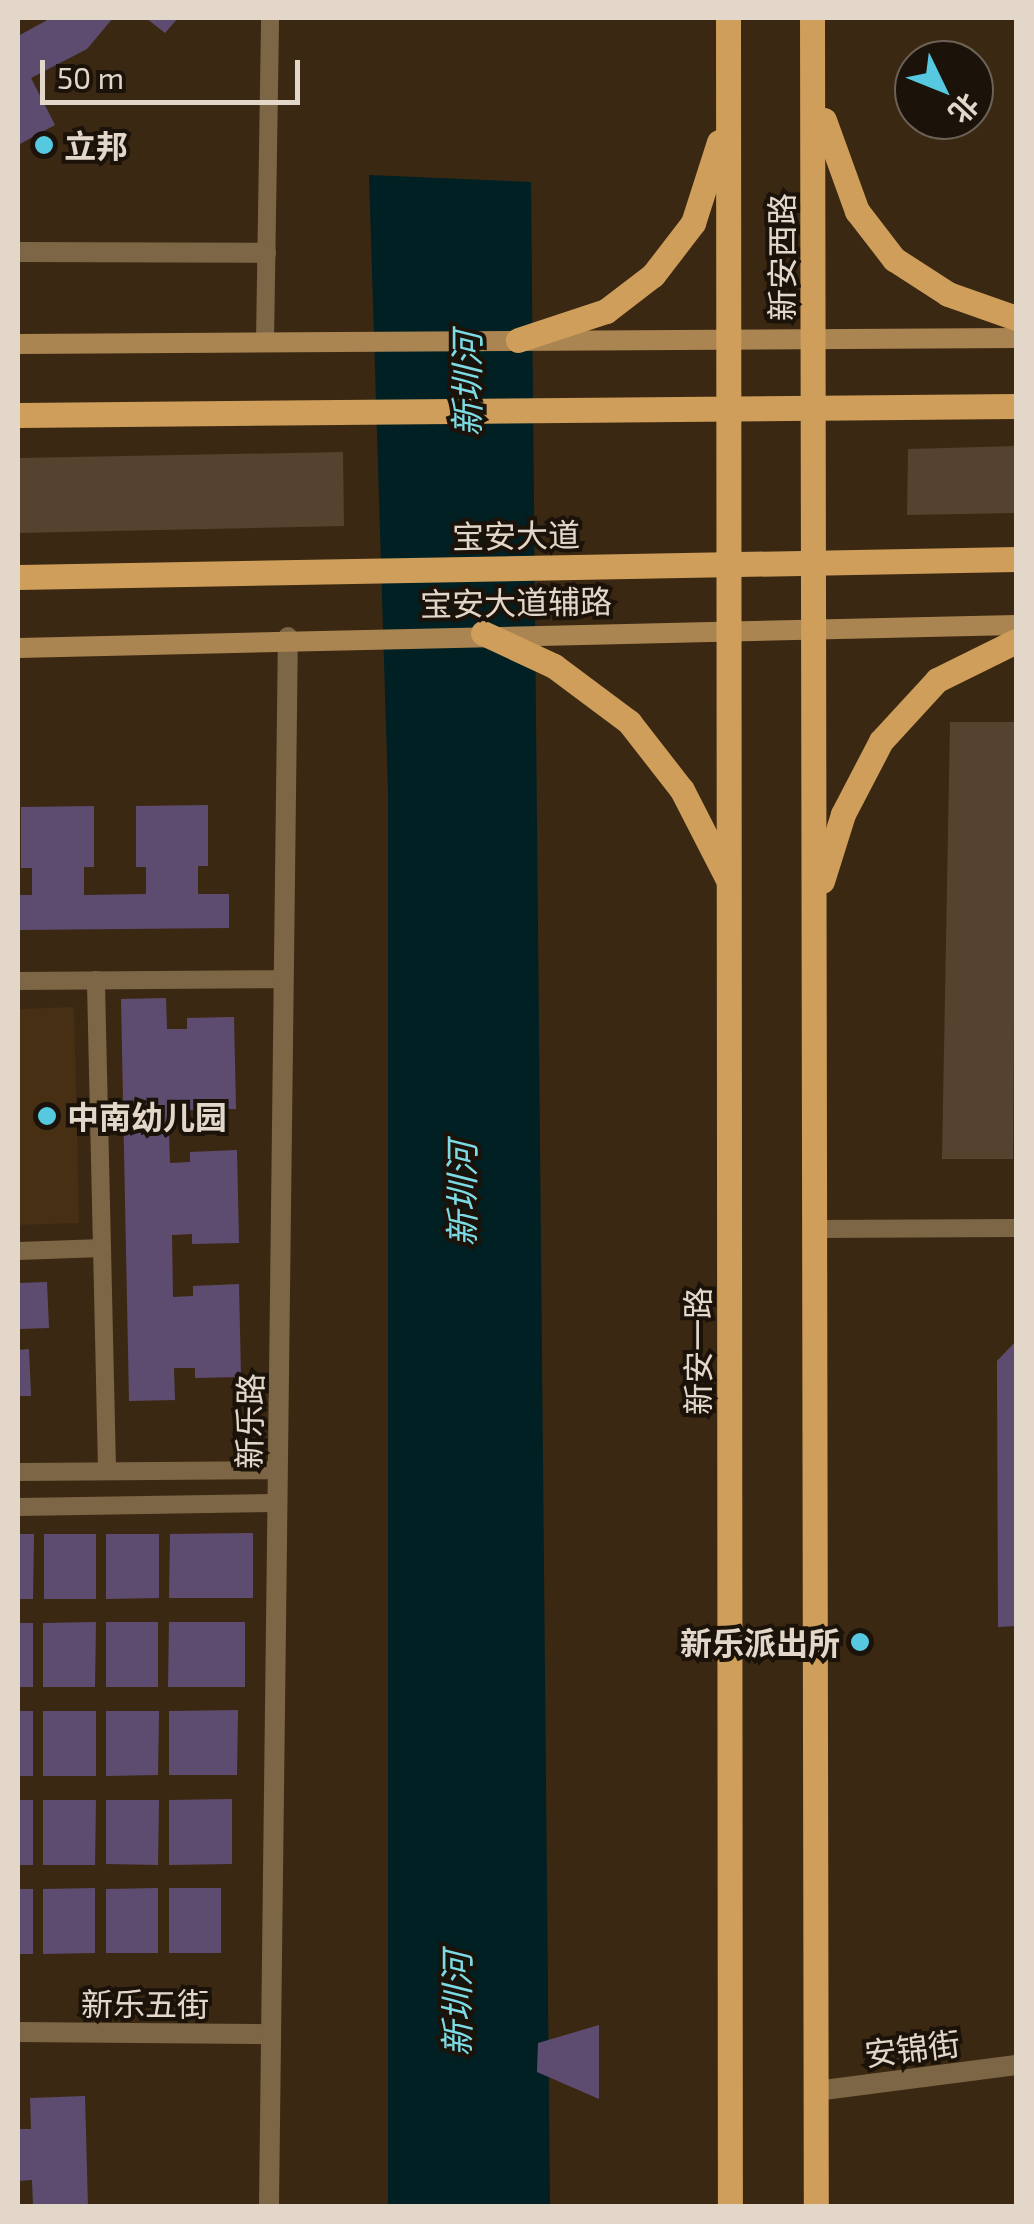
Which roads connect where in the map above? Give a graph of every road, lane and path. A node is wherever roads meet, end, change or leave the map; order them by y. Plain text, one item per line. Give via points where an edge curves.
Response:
1 (270, 18) edge
2 (728, 18) edge
3 (812, 18) edge
4 (812, 62) junction
5 (728, 73) junction
6 (18, 252) edge
7 (266, 253) junction
8 (1016, 318) edge
9 (1016, 338) edge
10 (730, 339) junction
11 (814, 339) junction
12 (518, 340) junction
13 (264, 342) junction
14 (18, 344) edge
15 (1016, 406) edge
16 (18, 415) edge
17 (730, 496) joint
18 (1016, 559) edge
19 (18, 577) edge
20 (1016, 625) edge
21 (814, 628) junction
22 (730, 629) junction
23 (483, 632) junction
24 (288, 637) junction
25 (1016, 641) edge
26 (18, 648) edge
27 (730, 885) junction
28 (815, 905) junction
29 (284, 979) junction
30 (96, 980) junction
31 (18, 981) edge
32 (815, 1176) joint
33 (1016, 1228) edge
34 (816, 1229) junction
35 (102, 1248) junction
36 (18, 1251) edge
37 (278, 1470) junction
38 (107, 1471) junction
39 (18, 1472) edge
40 (278, 1503) junction
41 (18, 1506) edge
42 (18, 2032) edge
43 (271, 2034) junction
44 (1016, 2065) edge
45 (816, 2091) junction
46 (269, 2206) edge
47 (730, 2206) edge
48 (816, 2206) edge

1 - 7 lane
2 - 5 main road, 新安西路
3 - 4 main road, 新安西路
4 - 8 main road via 829,149 875,238 948,294
4 - 11 main road, 新安西路
5 - 10 main road, 新安西路
5 - 12 main road via 708,188 675,250 606,311
6 - 7 street
7 - 13 lane
9 - 11 main road
10 - 11 main road
10 - 12 main road
10 - 17 main road, 新安西路
11 - 21 main road, 新安西路
12 - 13 main road
13 - 14 main road
15 - 16 main road, bridge
17 - 22 main road, 新安一路
18 - 19 main road, 宝安大道, bridge
20 - 21 main road, 宝安大道辅路
21 - 22 main road, 宝安大道辅路
21 - 28 main road
22 - 23 main road, 宝安大道辅路
22 - 27 main road, 新安一路
23 - 24 main road, 宝安大道辅路
23 - 27 main road via 569,675 655,751
24 - 26 main road, 宝安大道辅路
24 - 29 street, 新乐路
25 - 28 main road via 937,680 881,740 843,814
27 - 47 main road, 新安一路
28 - 32 main road
29 - 30 lane
29 - 37 street, 新乐路
30 - 31 lane
30 - 35 lane
32 - 34 lane
33 - 34 lane
34 - 45 main road
35 - 36 lane
35 - 38 lane
37 - 38 lane
37 - 40 street, 新乐路
38 - 39 lane
40 - 41 lane
40 - 43 street, 新乐路
42 - 43 street, 新乐五街
43 - 46 street, 新乐路
44 - 45 street, 安锦街
45 - 48 main road

